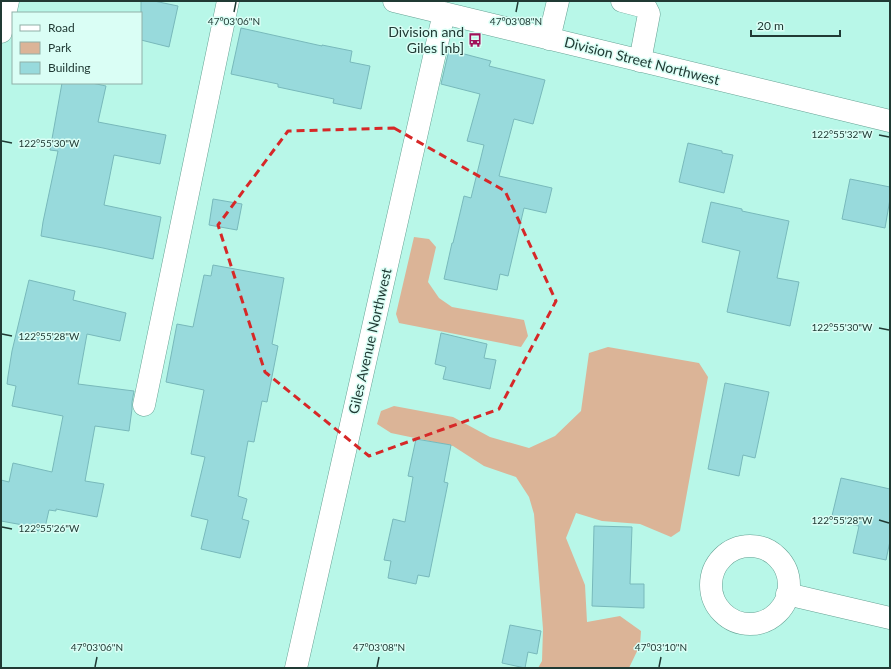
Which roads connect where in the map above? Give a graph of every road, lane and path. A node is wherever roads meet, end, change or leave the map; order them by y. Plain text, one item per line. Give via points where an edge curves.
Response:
1 (8, 1) edge
2 (228, 1) edge
3 (394, 1) edge
4 (558, 1) edge
5 (622, 1) edge
6 (444, 13) junction
7 (1, 32) edge
8 (549, 39) junction
9 (640, 61) junction
10 (890, 121) edge
11 (144, 405) dead end
12 (788, 594) dead end
13 (890, 618) edge
14 (296, 668) edge

1 - 7 street
2 - 11 street
3 - 6 street, Division Street Northwest
4 - 8 street
5 - 9 street via 646,8 649,14
6 - 8 street, Division Street Northwest
6 - 14 street, Giles Avenue Northwest
8 - 9 street, Division Street Northwest
9 - 10 street, Division Street Northwest
12 - 13 street

